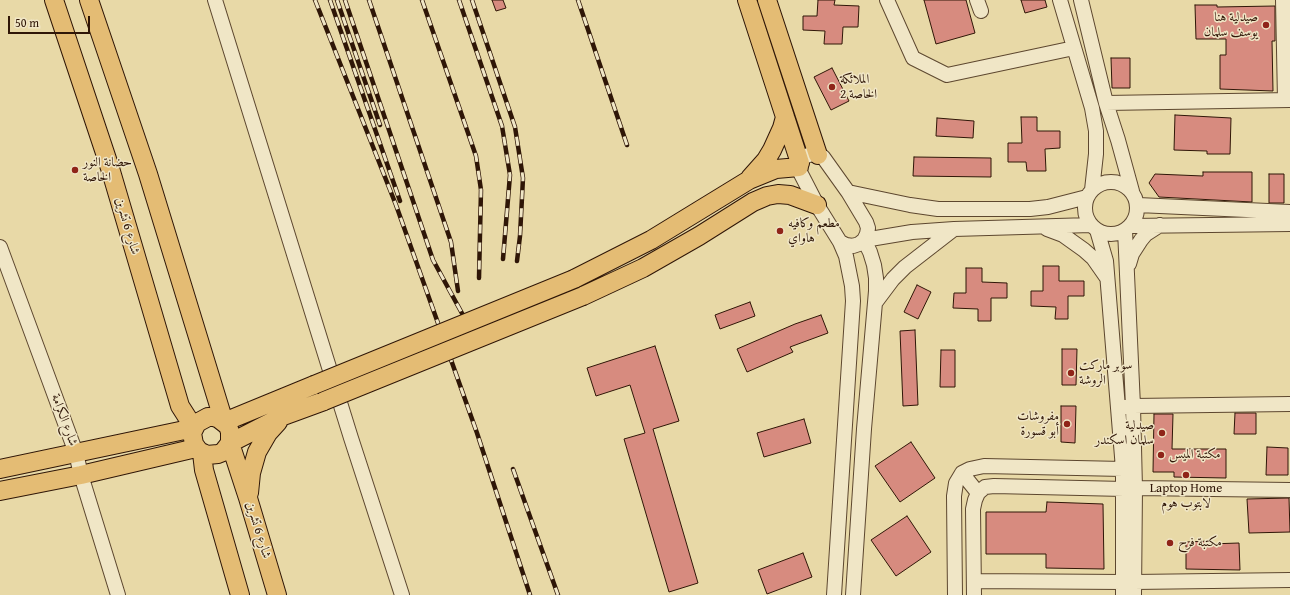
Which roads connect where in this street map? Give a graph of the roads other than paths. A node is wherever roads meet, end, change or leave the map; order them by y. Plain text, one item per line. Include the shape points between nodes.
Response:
1 (54, 0) edge
2 (89, 0) edge
3 (215, 0) edge
4 (747, 0) edge
5 (767, 0) edge
6 (887, 0) edge
7 (1060, 0) edge
8 (1081, 0) edge
9 (1283, 0) edge
10 (1074, 48) junction
11 (1287, 100) edge
12 (1106, 103) junction
13 (785, 117) junction
14 (818, 155) junction
15 (799, 165) junction
16 (749, 180) junction
17 (1132, 191) junction
18 (848, 192) junction
19 (1090, 194) junction
20 (817, 205) junction
21 (1138, 205) junction
22 (1290, 212) edge
23 (1290, 224) edge
24 (1160, 225) junction
25 (1039, 226) junction
26 (1094, 228) junction
27 (1128, 228) junction
28 (954, 229) junction
29 (864, 240) junction
30 (840, 242) junction
31 (0, 248) edge
32 (1127, 270) junction
33 (1108, 279) junction
34 (874, 305) junction
35 (1290, 404) edge
36 (1133, 406) junction
37 (1118, 408) junction
38 (284, 416) junction
39 (224, 422) junction
40 (194, 428) junction
41 (230, 443) junction
42 (199, 451) junction
43 (76, 453) junction
44 (0, 469) edge
45 (1123, 469) junction
46 (962, 473) junction
47 (81, 475) junction
48 (1129, 488) junction
49 (1290, 490) edge
50 (0, 491) edge
51 (978, 493) junction
52 (248, 498) junction
53 (1290, 580) edge
54 (974, 588) edge
55 (1129, 588) edge
56 (118, 595) edge
57 (240, 595) edge
58 (277, 595) edge
59 (402, 595) edge
60 (834, 595) edge
61 (853, 595) edge
62 (955, 595) edge

1 - 40 main road, شارع 6 تشرين via 110,168 180,406
2 - 39 main road via 148,174
3 - 59 street
4 - 13 main road
5 - 14 main road
6 - 10 street via 913,58 947,74
7 - 10 street
8 - 12 street
9 - 11 street
10 - 19 street via 1092,108 1096,131 1096,154
11 - 12 street
12 - 17 street
13 - 15 main road
13 - 16 main road via 772,150
14 - 15 street via 804,157
14 - 18 street via 823,157
15 - 16 main road via 776,169
15 - 20 street via 802,177
16 - 39 main road, bridge via 651,240 574,278
17 - 19 street via 1119,183 1104,182
17 - 21 street
18 - 19 street via 938,209 1030,209 1048,207
18 - 29 street via 868,228
19 - 26 street via 1085,211
20 - 30 street
20 - 38 main road, bridge via 790,195 767,196 649,265 583,296
21 - 22 street
21 - 27 street via 1135,219
23 - 24 street
24 - 27 street
24 - 32 street via 1141,240 1132,254
25 - 26 street
25 - 28 street
25 - 33 street via 1074,242 1093,258
26 - 27 street via 1111,234
26 - 33 street via 1106,261
27 - 32 street
28 - 29 street via 912,232
28 - 34 street via 905,267
29 - 30 street via 853,246
29 - 34 street via 870,252 876,278
30 - 60 street via 850,270 853,301
31 - 43 street, شارع الكرامة
32 - 36 street
33 - 37 street
34 - 61 street
35 - 36 street
36 - 37 street
36 - 48 street
37 - 45 street
38 - 41 main road
38 - 52 main road via 268,433 257,452
39 - 40 main road via 208,417 197,423
39 - 41 main road via 230,432
40 - 42 main road via 192,439
40 - 43 main road
41 - 42 main road via 223,452 212,456
41 - 52 main road, شارع 6 تشرين
42 - 47 main road
42 - 57 main road
43 - 44 main road
43 - 47 street, شارع الكرامة
45 - 46 street via 984,466
45 - 48 street
46 - 51 street
46 - 62 street via 956,483 954,496
47 - 50 main road
47 - 56 street, شارع الكرامة
48 - 49 street
48 - 51 street via 994,486 985,487
48 - 55 street
51 - 54 street via 973,509
52 - 58 main road, شارع 6 تشرين
53 - 55 street
54 - 55 street

